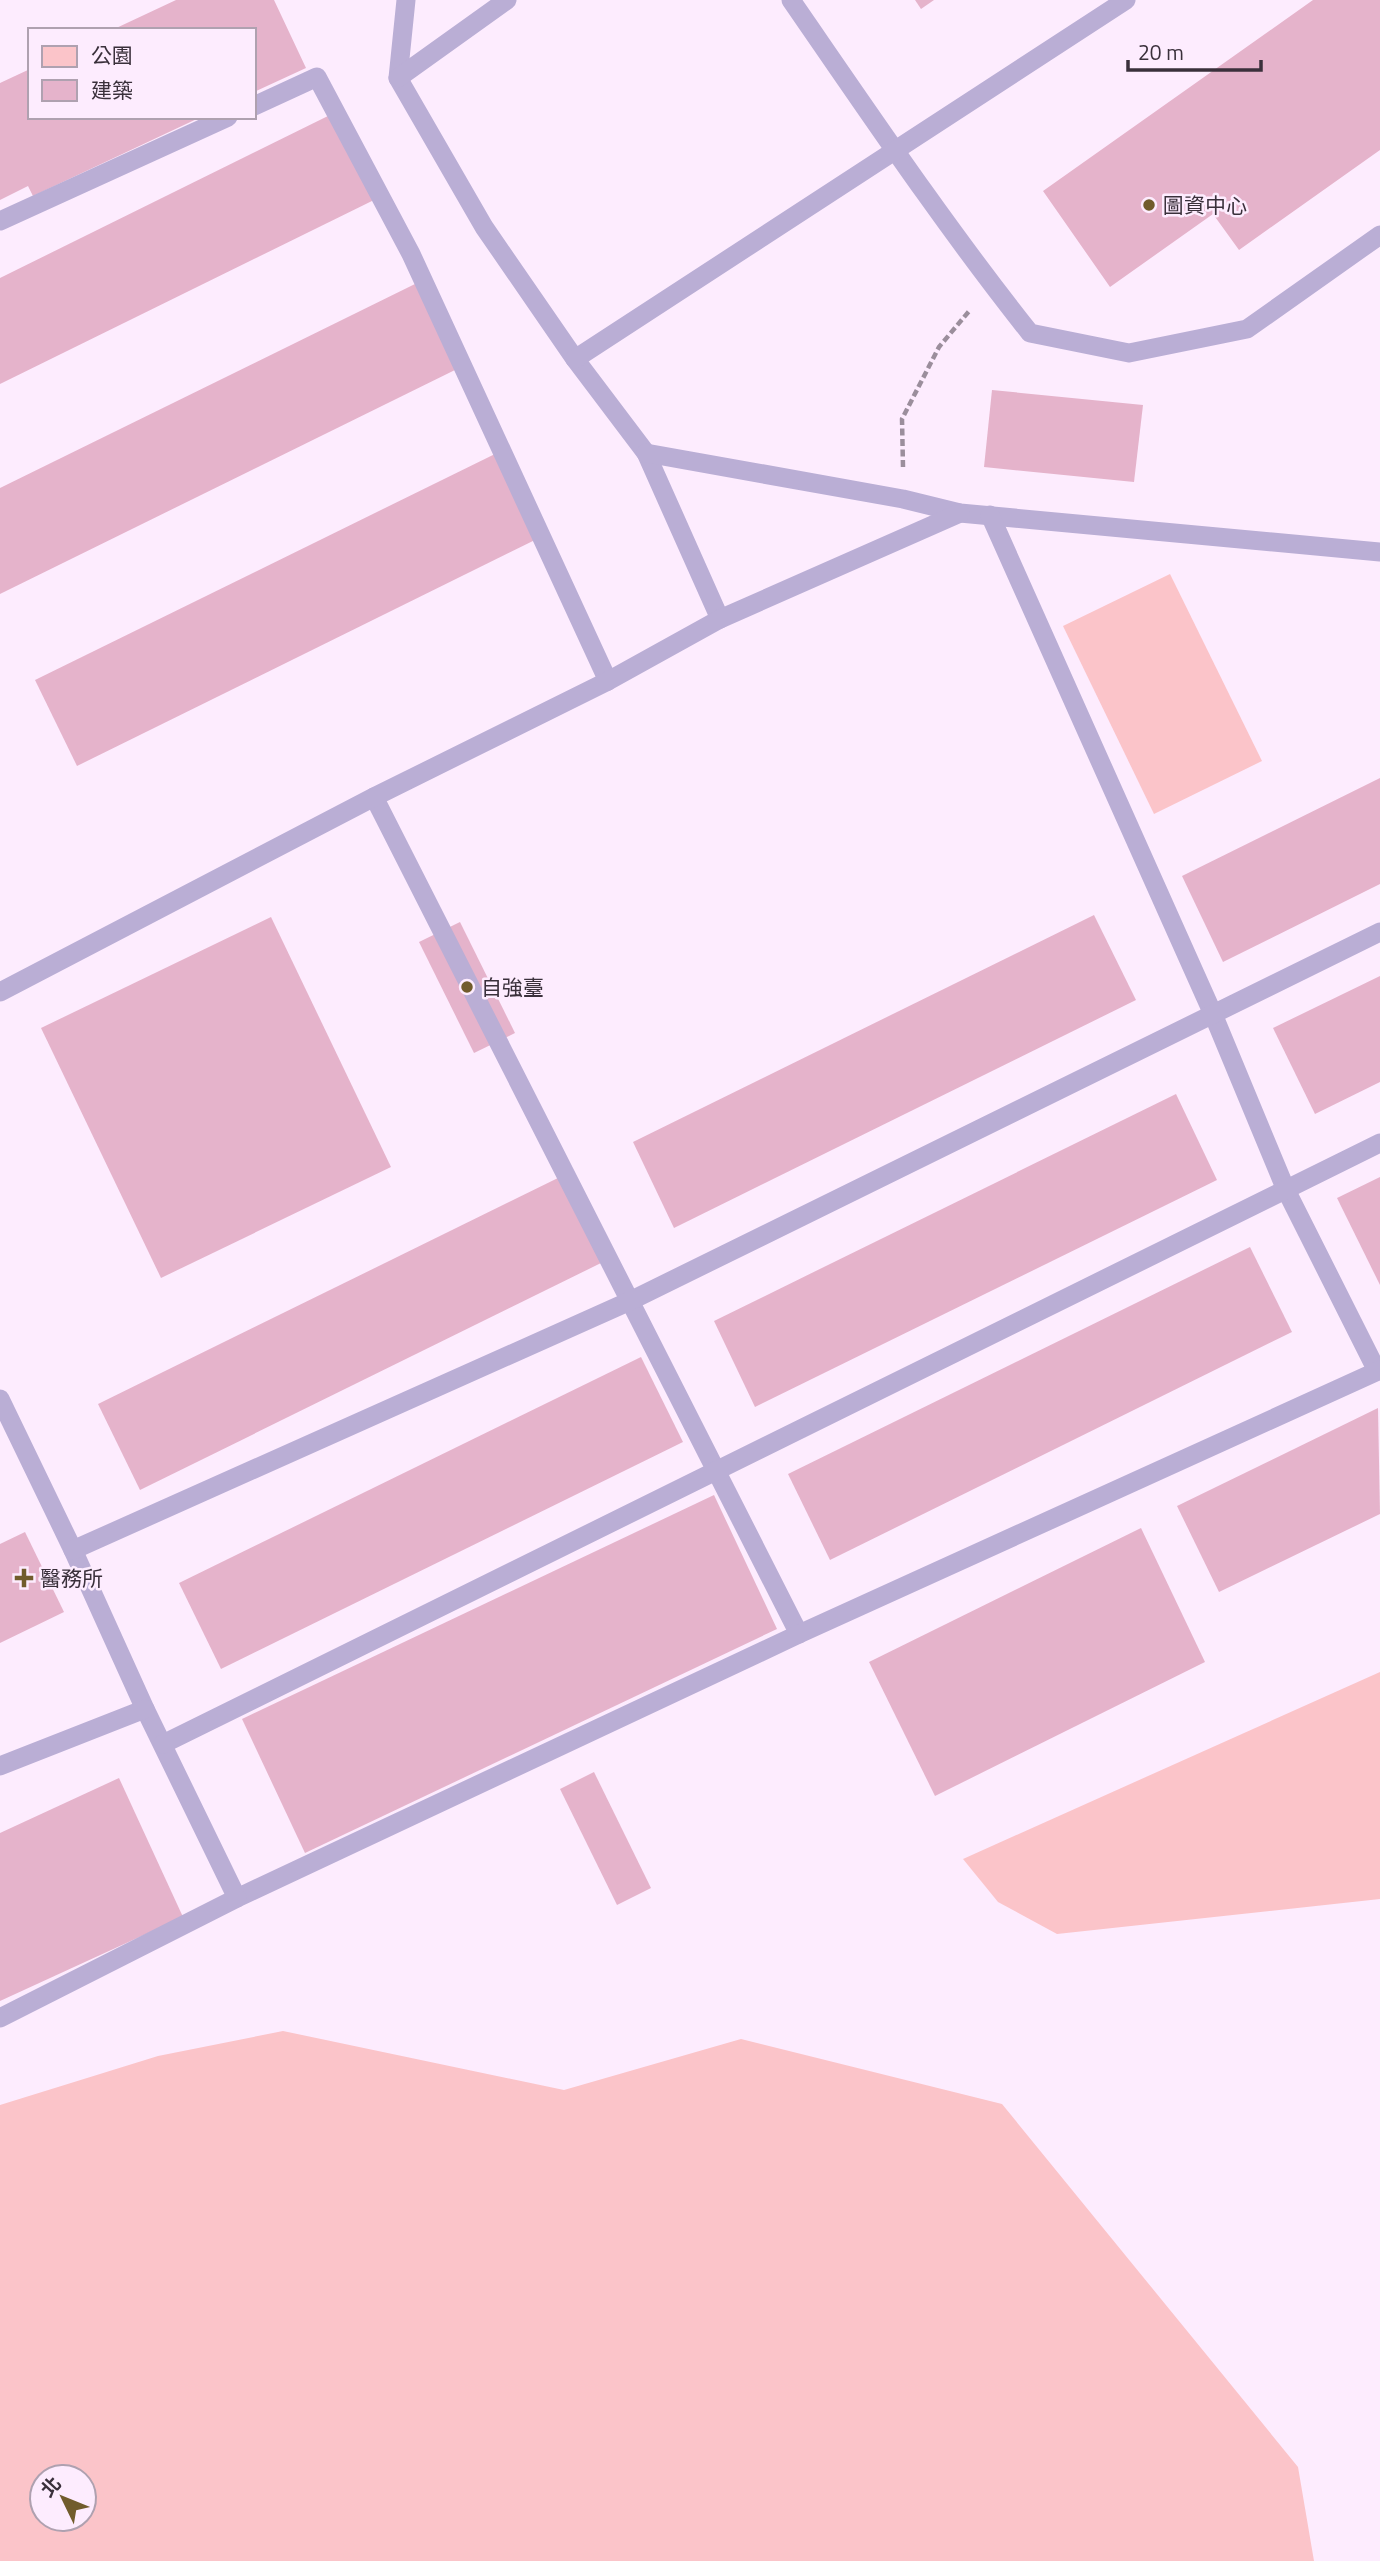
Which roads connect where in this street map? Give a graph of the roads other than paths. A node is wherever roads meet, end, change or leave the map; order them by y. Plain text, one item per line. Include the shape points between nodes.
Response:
1 (406, 0) edge
2 (507, 0) edge
3 (791, 0) edge
4 (1126, 0) edge
5 (398, 78) junction
6 (256, 105) edge
7 (224, 119) edge
8 (894, 150) junction
9 (0, 221) edge
10 (1380, 235) edge
11 (575, 359) junction
12 (646, 453) junction
13 (960, 513) junction
14 (990, 515) junction
15 (1380, 552) edge
16 (720, 619) junction
17 (608, 681) junction
18 (374, 797) junction
19 (1380, 932) edge
20 (0, 992) edge
21 (1213, 1014) junction
22 (1380, 1143) edge
23 (1286, 1190) junction
24 (631, 1301) junction
25 (1379, 1370) edge
26 (0, 1399) edge
27 (716, 1470) junction
28 (73, 1550) junction
29 (799, 1634) junction
30 (145, 1709) junction
31 (163, 1744) junction
32 (0, 1766) edge
33 (237, 1898) junction
34 (0, 2018) edge

1 - 5 lane
2 - 5 lane
3 - 8 lane
4 - 8 lane
5 - 11 lane via 484,227
6 - 17 lane via 317,77 411,254
7 - 9 lane
8 - 10 lane via 1030,333 1129,353 1247,329
8 - 11 lane
11 - 12 lane
12 - 13 lane
12 - 16 lane
13 - 14 lane
13 - 16 lane
14 - 15 lane
14 - 21 lane
16 - 17 lane
17 - 18 lane
18 - 20 lane
18 - 24 lane
19 - 21 lane
21 - 23 lane
21 - 24 lane
22 - 23 lane
23 - 25 lane
23 - 27 lane
24 - 27 lane
24 - 28 lane
25 - 29 lane
26 - 28 lane
27 - 29 lane
27 - 31 lane
28 - 30 lane
29 - 33 lane
30 - 31 lane
30 - 32 lane
31 - 33 lane
33 - 34 lane

